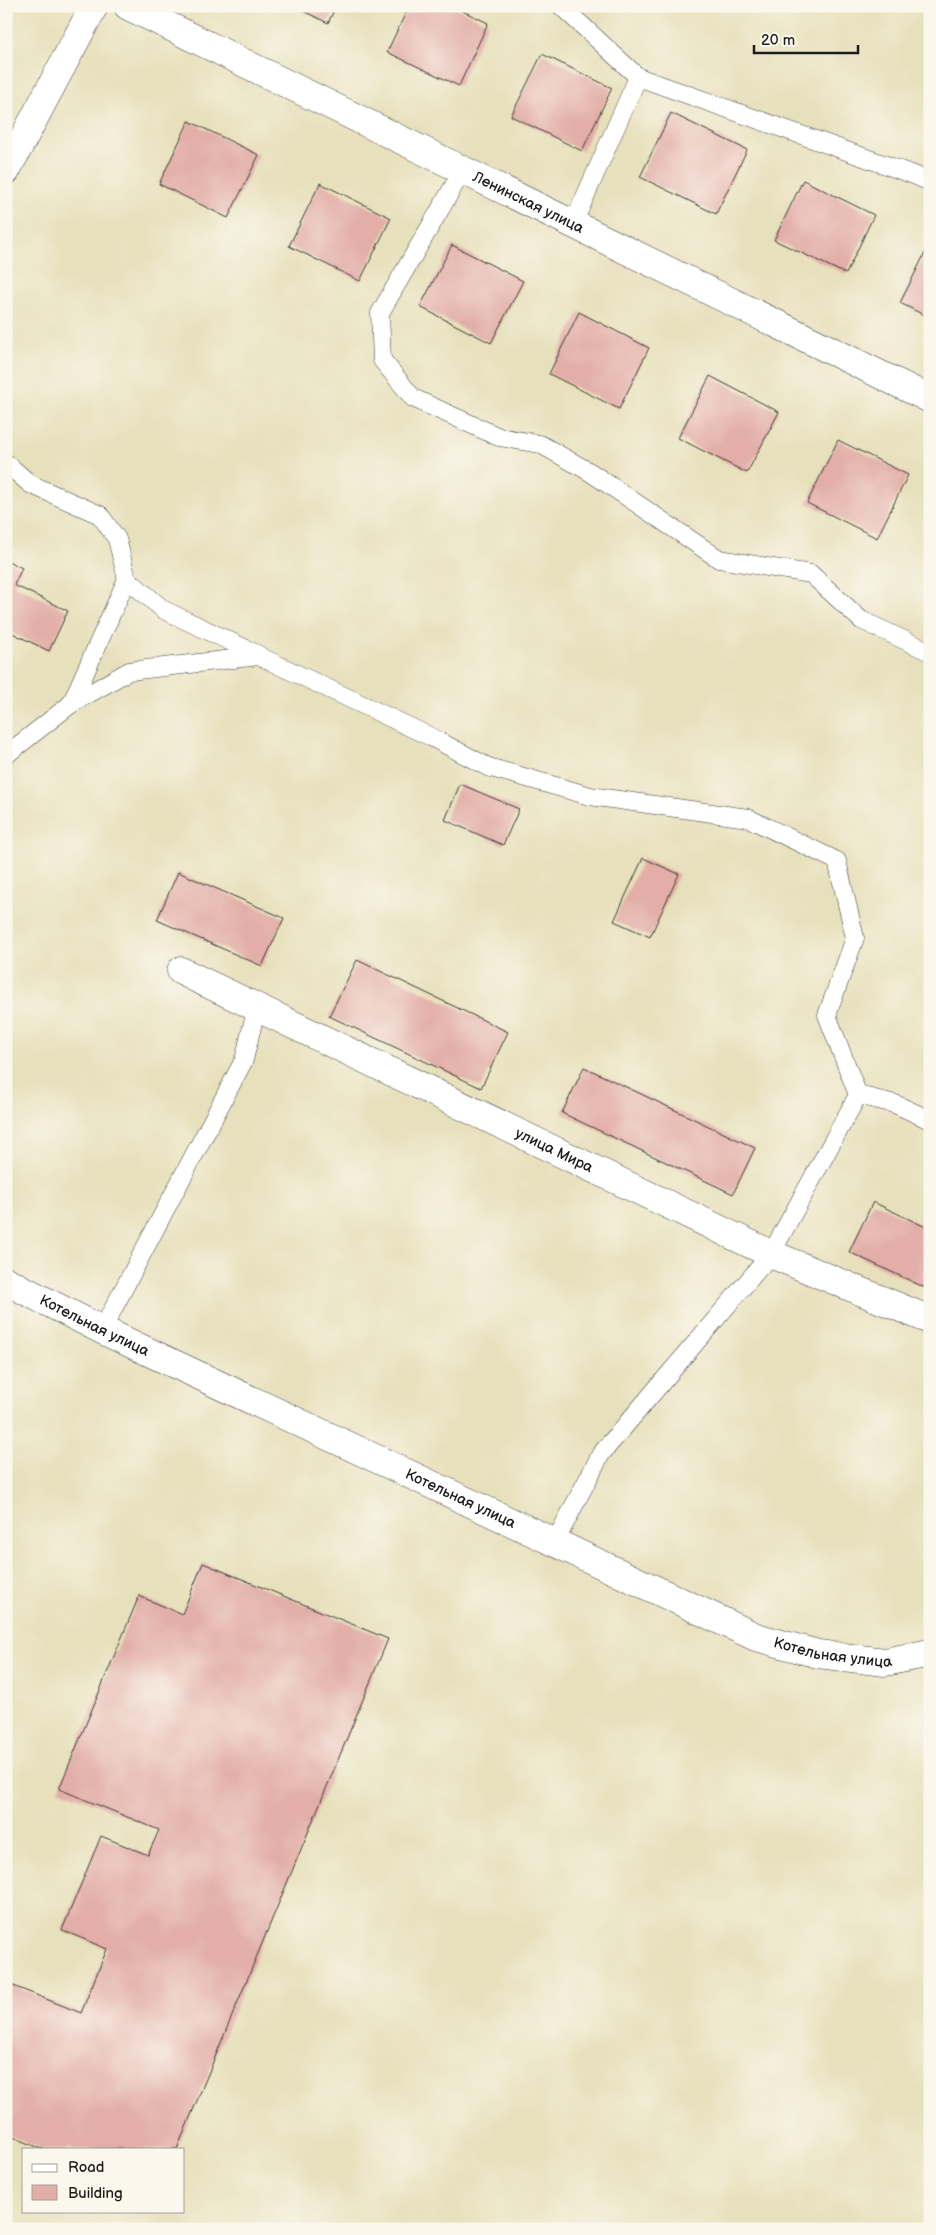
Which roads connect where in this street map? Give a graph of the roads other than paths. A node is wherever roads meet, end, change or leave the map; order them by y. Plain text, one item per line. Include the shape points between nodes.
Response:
1 (94, 6) edge
2 (128, 6) edge
3 (561, 6) edge
4 (638, 77) junction
5 (463, 170) junction
6 (6, 171) edge
7 (930, 182) edge
8 (573, 224) junction
9 (930, 399) edge
10 (6, 463) edge
11 (127, 579) junction
12 (930, 652) edge
13 (259, 656) junction
14 (71, 704) junction
15 (6, 755) edge
16 (181, 971) dead end
17 (257, 1006) junction
18 (858, 1095) junction
19 (930, 1120) edge
20 (771, 1254) junction
21 (6, 1281) edge
22 (930, 1320) edge
23 (102, 1330) junction
24 (554, 1542) junction
25 (930, 1653) edge

1 - 6 street
2 - 5 street, Ленинская улица
3 - 4 lane
4 - 7 lane
4 - 8 lane
5 - 8 street, Ленинская улица
5 - 12 lane via 380,313 382,360 413,398 499,437 540,444 590,472 719,559 811,574 861,620
8 - 9 street, Ленинская улица
10 - 11 lane via 30,484 100,514 117,538
11 - 13 lane via 164,610
11 - 14 lane
13 - 14 lane via 129,671
13 - 18 lane via 488,767 590,796 748,818 837,861 854,938 827,1014
14 - 15 lane
16 - 17 street, улица Мира
17 - 20 street, улица Мира
17 - 23 lane via 244,1060
18 - 19 lane via 895,1104
18 - 20 lane
20 - 22 street, улица Мира
20 - 24 lane via 601,1454
21 - 23 street, Котельная улица
23 - 24 street, Котельная улица
24 - 25 street, Котельная улица via 756,1637 818,1654 885,1662

